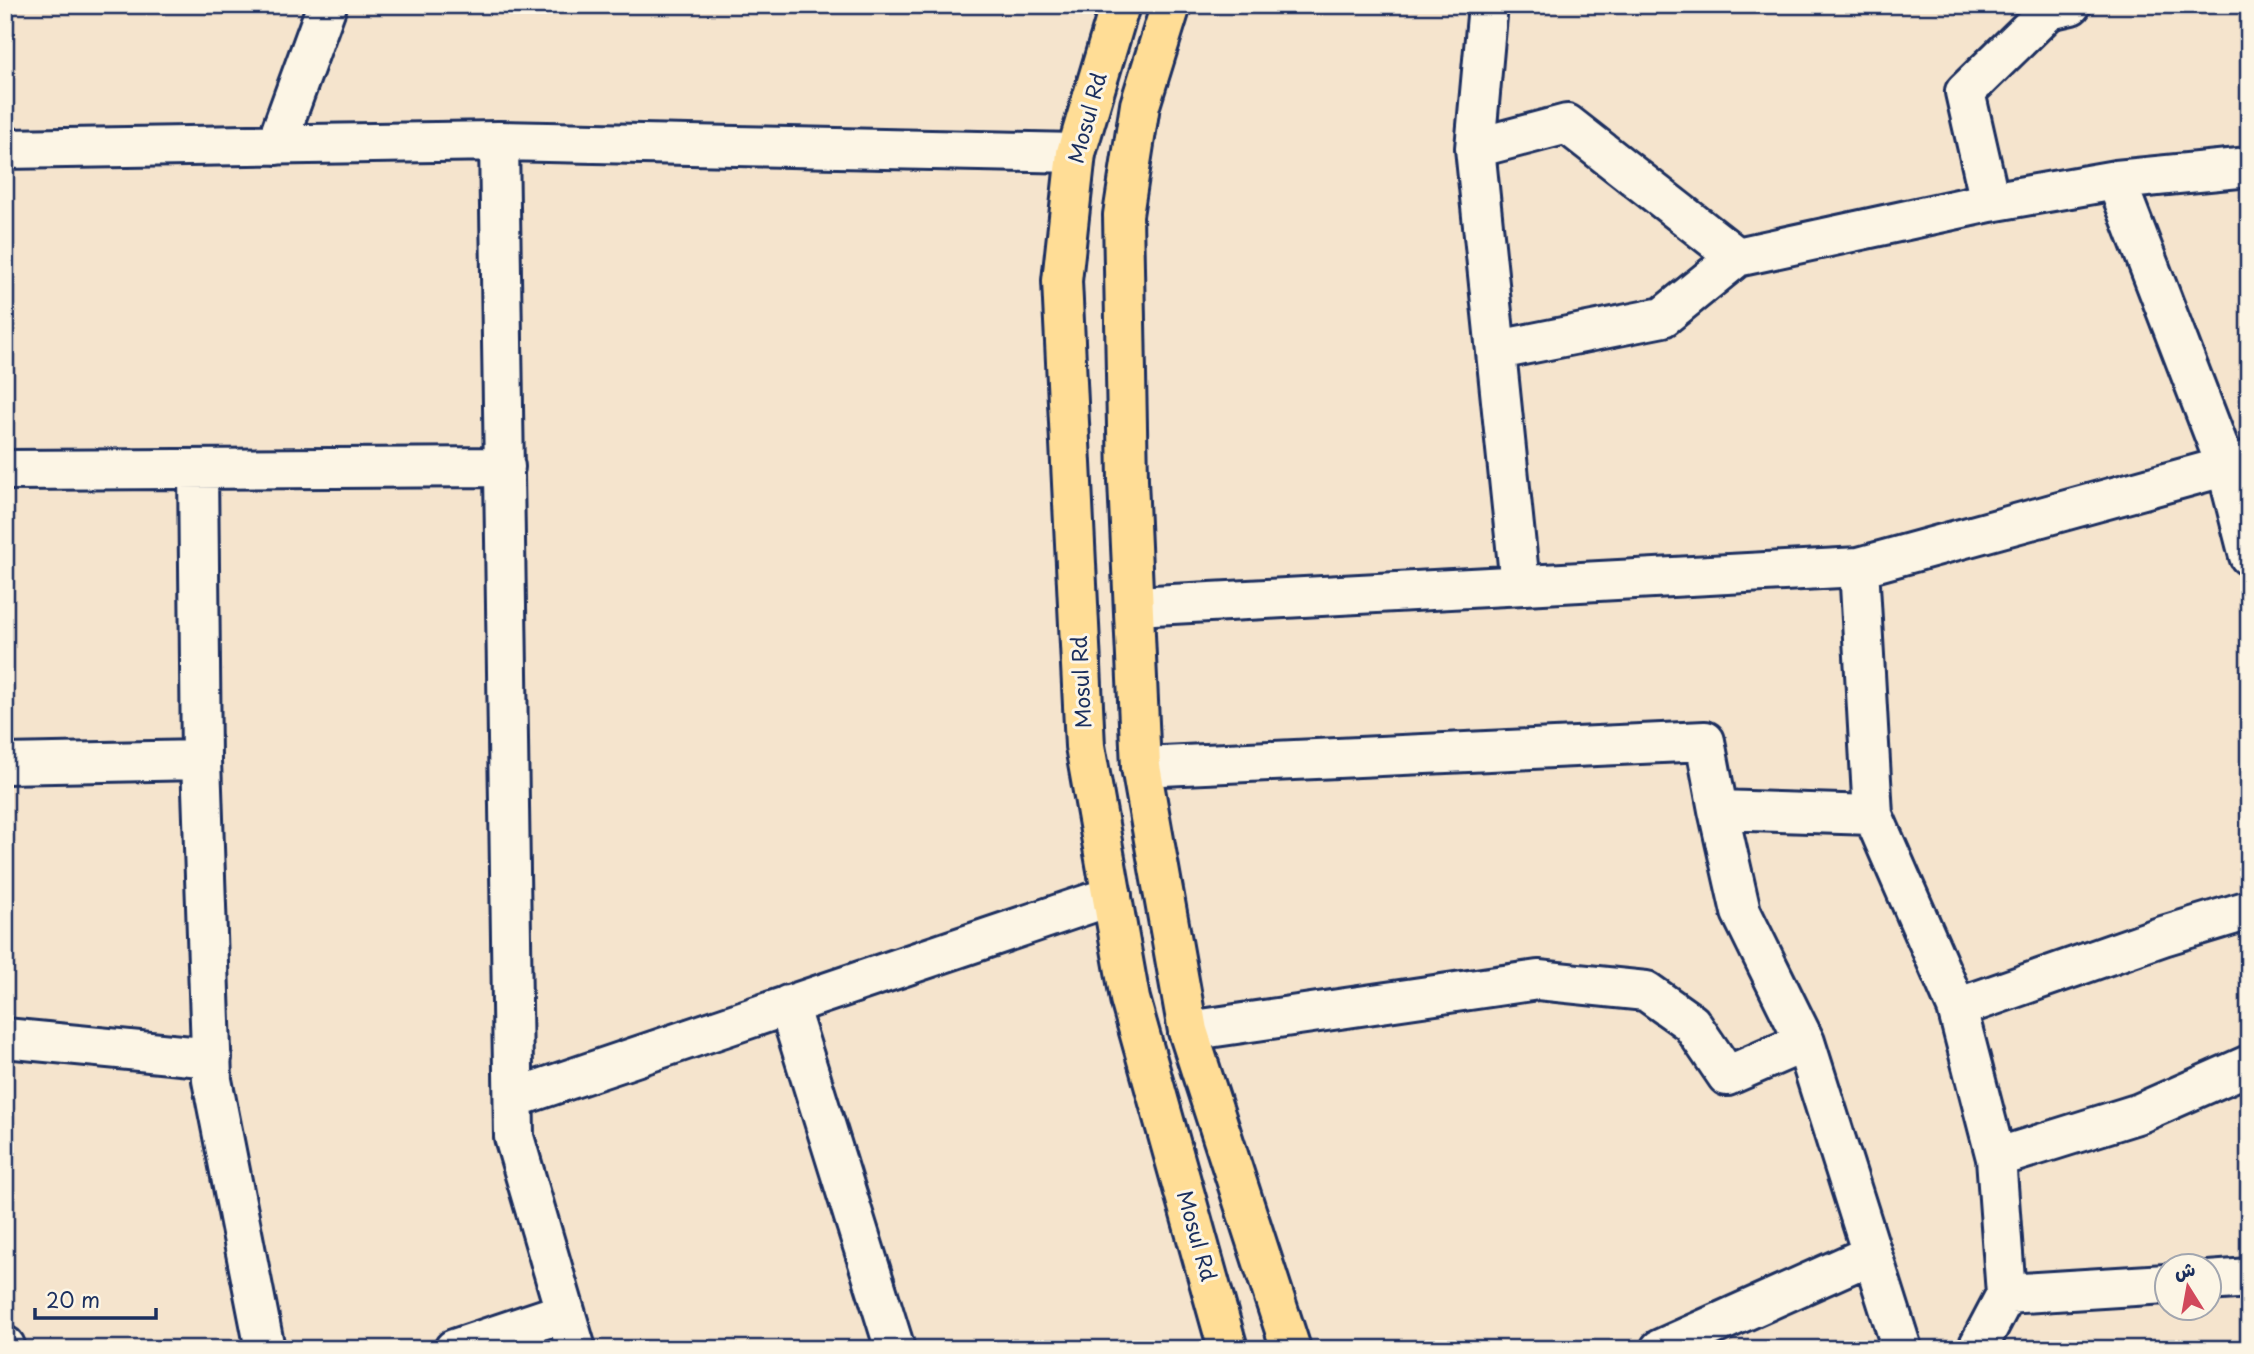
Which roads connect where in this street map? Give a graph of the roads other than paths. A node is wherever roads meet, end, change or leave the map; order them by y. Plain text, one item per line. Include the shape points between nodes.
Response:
1 (327, 5) edge
2 (1120, 5) edge
3 (1171, 5) edge
4 (1488, 5) edge
5 (2071, 5) edge
6 (499, 141) junction
7 (276, 145) junction
8 (1475, 148) junction
9 (5, 149) edge
10 (1076, 153) junction
11 (2249, 167) edge
12 (2116, 180) junction
13 (1990, 202) junction
14 (1737, 257) junction
15 (1498, 350) junction
16 (2237, 463) edge
17 (505, 467) junction
18 (5, 470) edge
19 (198, 470) junction
20 (1070, 480) junction
21 (1128, 480) junction
22 (2249, 556) edge
23 (1859, 567) junction
24 (1520, 585) junction
25 (1135, 606) junction
26 (201, 760) junction
27 (5, 764) edge
28 (1141, 767) junction
29 (1718, 810) junction
30 (1873, 815) junction
31 (1112, 895) junction
32 (2249, 910) edge
33 (788, 1005) junction
34 (1957, 1008) junction
35 (1188, 1031) junction
36 (5, 1038) edge
37 (1805, 1042) junction
38 (212, 1058) junction
39 (2249, 1065) edge
40 (514, 1098) junction
41 (1996, 1158) junction
42 (1870, 1255) junction
43 (2249, 1278) edge
44 (2222, 1280) edge
45 (2152, 1285) edge
46 (2006, 1294) junction
47 (565, 1312) junction
48 (265, 1349) edge
49 (454, 1349) edge
50 (576, 1349) edge
51 (895, 1349) edge
52 (1228, 1349) edge
53 (1291, 1349) edge
54 (1660, 1349) edge
55 (1902, 1349) edge
56 (1977, 1349) edge

1 - 7 street
2 - 10 main road, Mosul Rd
3 - 21 main road via 1140,105 1123,215
4 - 8 street
5 - 13 street via 2049,10 1965,92
6 - 7 street
6 - 10 street
6 - 17 street
7 - 9 street
8 - 14 street via 1567,124
8 - 15 street
10 - 20 main road, Mosul Rd via 1062,281
11 - 12 street
12 - 13 street
12 - 16 street
13 - 14 street
14 - 15 street via 1663,317
15 - 24 street
16 - 22 street
16 - 23 street
17 - 19 street
17 - 40 street
18 - 19 street
19 - 26 street
20 - 21 main road
20 - 31 main road, Mosul Rd via 1085,746
21 - 25 main road
23 - 24 street
23 - 30 street
24 - 25 street
25 - 28 main road
26 - 27 street
26 - 38 street
28 - 29 street via 1705,741
28 - 35 main road
29 - 30 street
29 - 37 street via 1741,912
30 - 34 street
31 - 33 street
31 - 52 main road, Mosul Rd via 1130,999
32 - 34 street
33 - 40 street
33 - 51 street
34 - 41 street
35 - 37 street via 1538,980 1646,991 1690,1023 1727,1076
35 - 53 main road
36 - 38 street
37 - 42 street
38 - 48 street via 212,1080
39 - 41 street via 2140,1113
40 - 47 street via 514,1138
41 - 46 street
42 - 54 street
42 - 55 street
43 - 44 street
45 - 46 street
46 - 56 street
47 - 49 street
47 - 50 street

